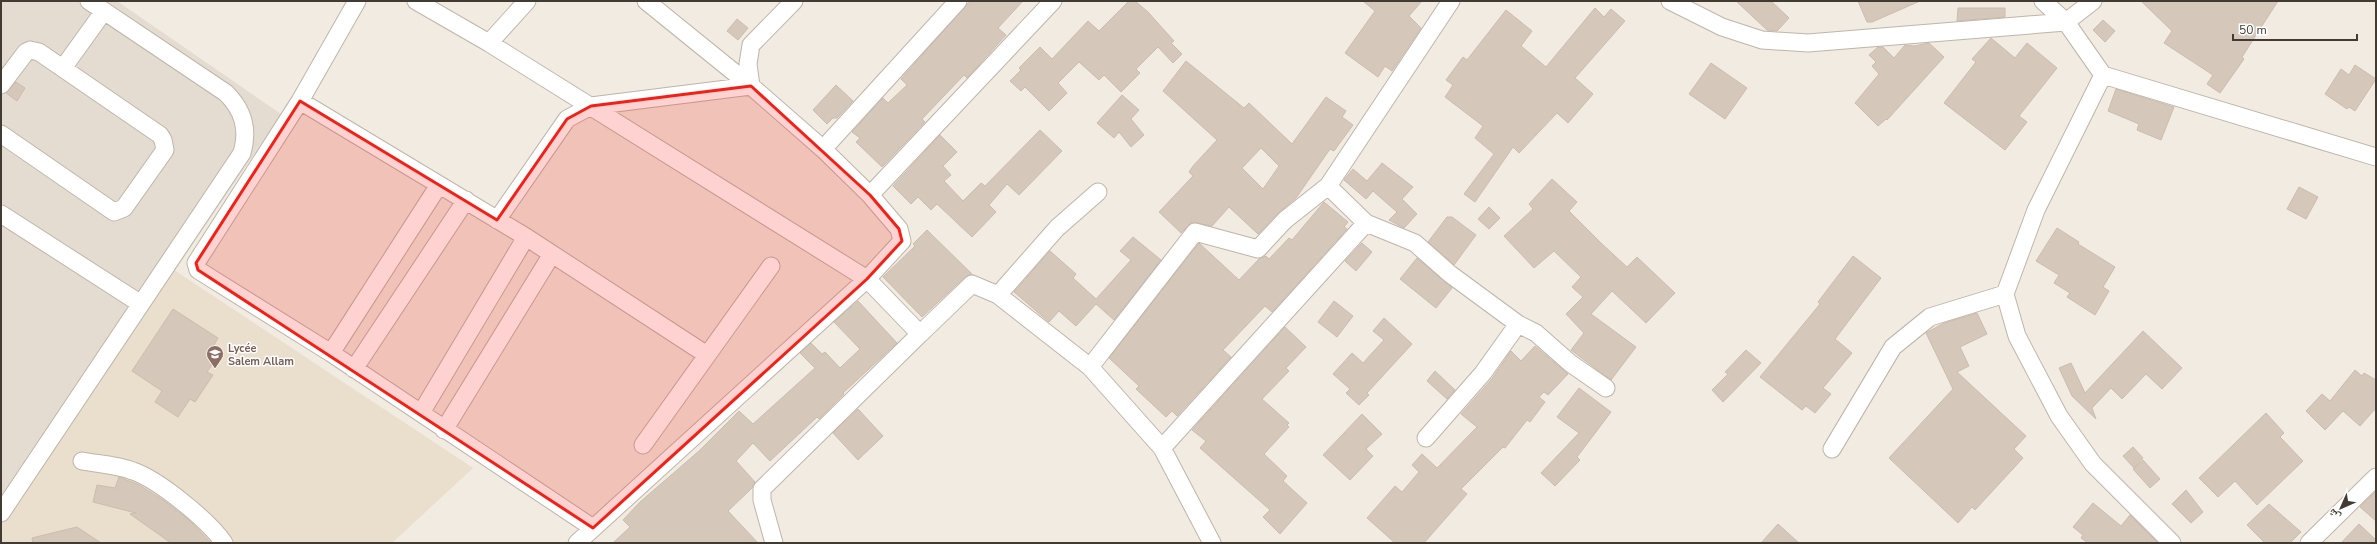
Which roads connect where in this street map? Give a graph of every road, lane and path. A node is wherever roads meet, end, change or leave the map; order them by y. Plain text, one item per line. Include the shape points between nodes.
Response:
1 (90, 1) edge
2 (358, 1) edge
3 (416, 1) edge
4 (527, 1) edge
5 (646, 1) edge
6 (794, 1) edge
7 (958, 1) edge
8 (1053, 1) edge
9 (1450, 1) edge
10 (1670, 1) edge
11 (2043, 1) edge
12 (2093, 1) edge
13 (104, 11) junction
14 (2066, 22) junction
15 (489, 43) junction
16 (63, 68) junction
17 (2103, 76) junction
18 (1, 85) edge
19 (751, 86) junction
20 (300, 101) junction
21 (591, 106) junction
22 (1, 134) edge
23 (823, 149) junction
24 (2376, 157) edge
25 (439, 185) junction
26 (1328, 186) junction
27 (1098, 192) dead end
28 (870, 195) junction
29 (466, 200) junction
30 (1, 214) edge
31 (497, 220) junction
32 (1366, 223) junction
33 (526, 237) junction
34 (552, 254) junction
35 (771, 266) dead end
36 (867, 279) junction
37 (998, 294) junction
38 (2005, 294) junction
39 (141, 304) junction
40 (1518, 324) junction
41 (920, 334) junction
42 (330, 354) junction
43 (707, 355) junction
44 (1090, 367) junction
45 (354, 369) junction
46 (1606, 388) dead end
47 (420, 413) junction
48 (444, 430) junction
49 (1426, 438) dead end
50 (643, 445) dead end
51 (1162, 448) junction
52 (1832, 449) dead end
53 (82, 461) dead end
54 (2376, 477) edge
55 (7, 492) edge
56 (1, 513) edge
57 (594, 528) junction
58 (224, 543) edge
59 (577, 543) edge
60 (774, 543) edge
61 (1212, 543) edge
62 (2172, 543) edge
63 (2309, 543) edge

1 - 13 street
2 - 20 street
3 - 15 street
4 - 15 street
5 - 19 street
6 - 19 street via 751,45 748,64
7 - 23 street
8 - 28 street
9 - 26 street
10 - 14 street via 1722,27 1762,40 1808,43
11 - 14 street
12 - 14 street
13 - 16 street
13 - 39 street via 226,93 240,111 246,132 242,153
14 - 17 street
15 - 21 street
16 - 18 street via 39,52 30,50 22,55
16 - 22 street via 163,140 163,155 124,208 118,212 110,211
17 - 24 street
17 - 38 street via 2036,210
19 - 21 street
19 - 23 street
20 - 25 street
20 - 42 street via 196,263 198,270
21 - 31 street via 567,119
21 - 36 street
23 - 28 street
25 - 29 street
25 - 42 street
26 - 32 street
26 - 44 street via 1285,220 1258,249 1196,232
27 - 37 street via 1057,228
28 - 36 street via 899,229 902,241
29 - 31 street
29 - 45 street
30 - 39 street
31 - 33 street
32 - 40 street via 1415,243 1450,274
32 - 51 street
33 - 34 street
33 - 47 street
34 - 43 street
34 - 48 street
35 - 43 street
36 - 41 street
36 - 57 street
37 - 41 street via 972,284
37 - 44 street
38 - 52 street via 1930,317 1893,347
38 - 62 street via 2018,336 2059,416 2093,464
39 - 55 street
40 - 46 street via 1536,333 1570,363
40 - 49 street via 1483,373
41 - 60 street via 762,489 762,500
42 - 45 street
43 - 50 street
44 - 51 street
45 - 47 street
47 - 48 street
48 - 57 street
51 - 61 street
53 - 58 street via 133,471 167,491 215,530
54 - 63 street
55 - 56 street
57 - 59 street

